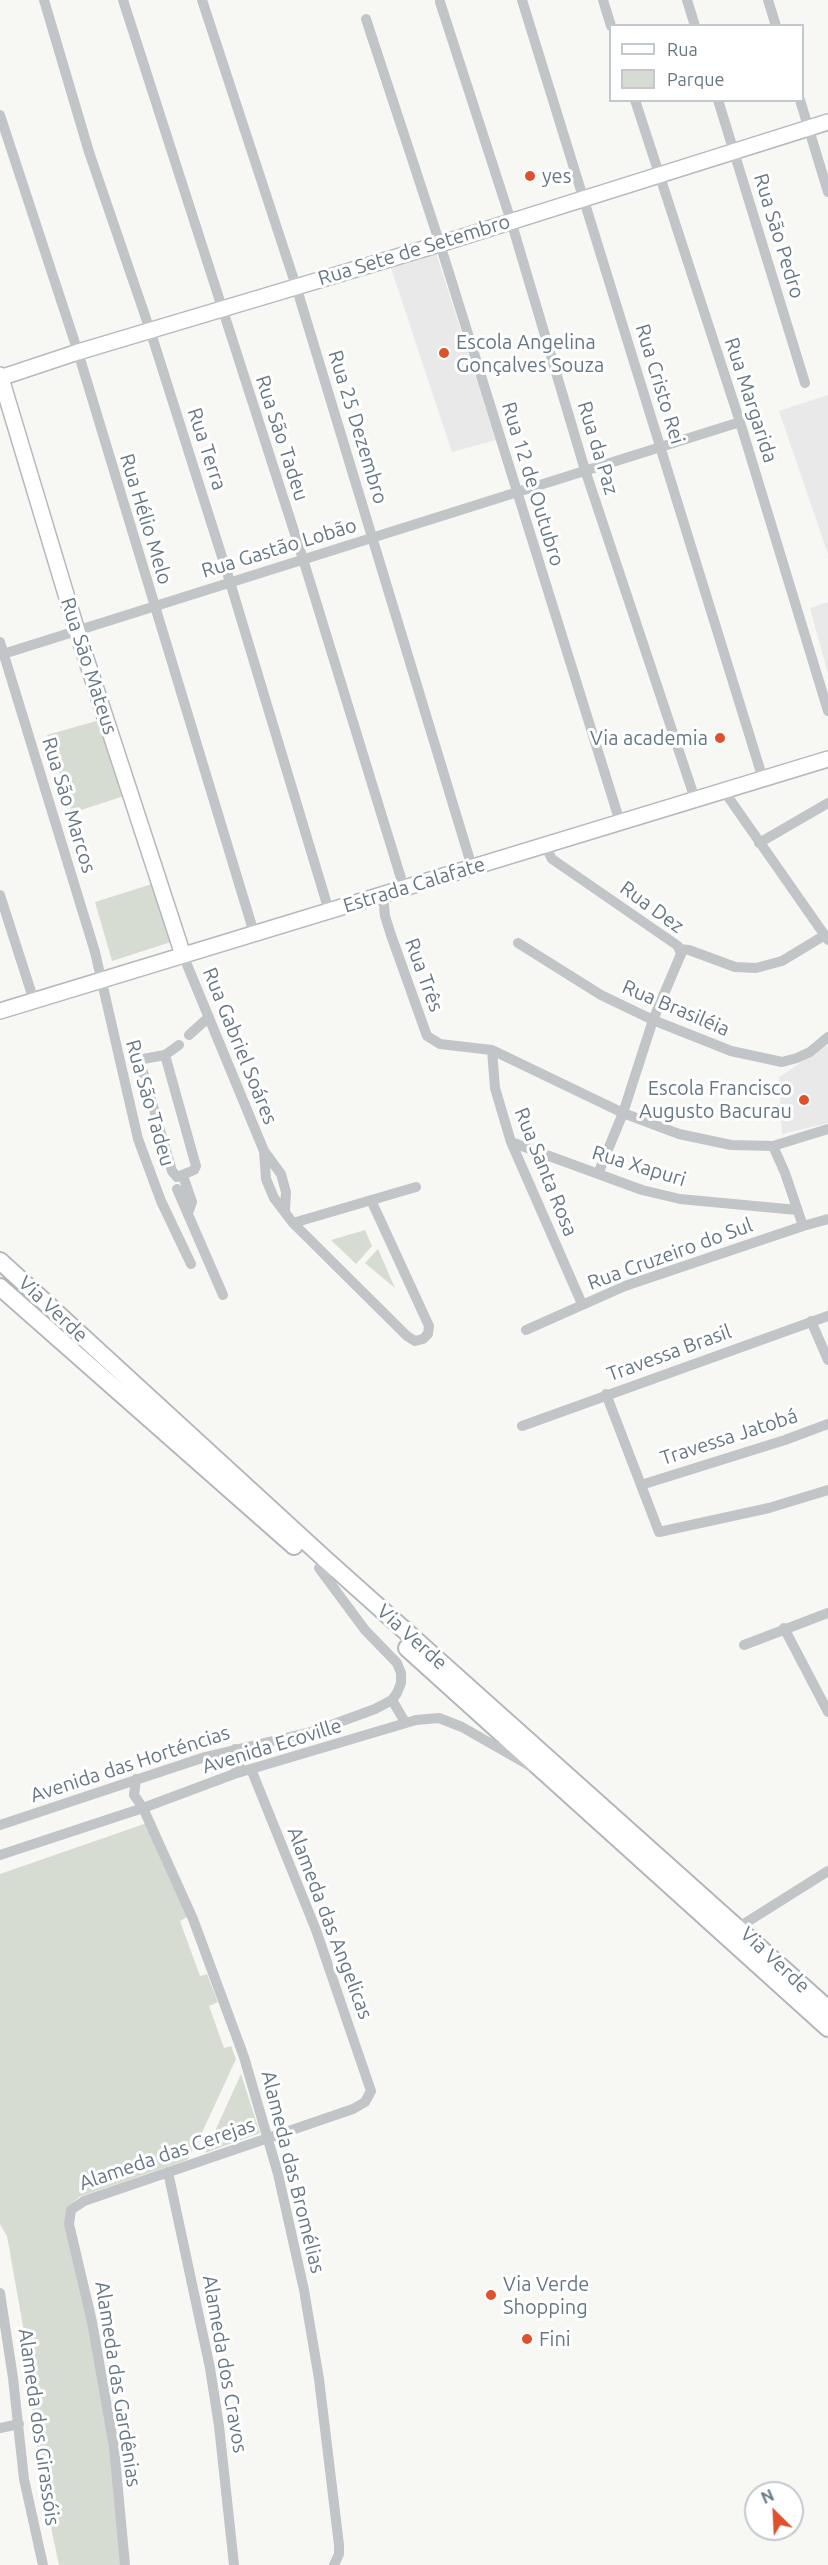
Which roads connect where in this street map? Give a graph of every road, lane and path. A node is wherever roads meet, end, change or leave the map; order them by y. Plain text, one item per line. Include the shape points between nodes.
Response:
1 (44, 0) edge
2 (123, 0) edge
3 (202, 0) edge
4 (522, 0) edge
5 (603, 0) edge
6 (687, 0) edge
7 (768, 0) edge
8 (440, 2) dead end
9 (366, 19) dead end
10 (611, 24) edge
11 (693, 24) edge
12 (775, 24) edge
13 (636, 102) edge
14 (719, 102) edge
15 (801, 102) edge
16 (0, 115) edge
17 (828, 122) edge
18 (809, 128) junction
19 (734, 150) junction
20 (658, 174) junction
21 (828, 192) edge
22 (583, 199) junction
23 (511, 221) junction
24 (440, 244) junction
25 (296, 286) junction
26 (221, 309) junction
27 (150, 330) junction
28 (78, 352) junction
29 (0, 377) edge
30 (805, 382) dead end
31 (740, 422) junction
32 (661, 446) junction
33 (585, 470) junction
34 (517, 492) junction
35 (373, 537) junction
36 (303, 559) junction
37 (230, 582) junction
38 (153, 606) junction
39 (77, 630) junction
40 (0, 642) edge
41 (2, 654) edge
42 (828, 711) edge
43 (828, 759) edge
44 (763, 779) junction
45 (724, 790) junction
46 (695, 799) junction
47 (828, 803) edge
48 (620, 822) junction
49 (759, 843) junction
50 (545, 845) junction
51 (472, 867) junction
52 (404, 888) junction
53 (383, 894) junction
54 (0, 895) edge
55 (329, 911) junction
56 (825, 930) edge
57 (254, 933) junction
58 (518, 943) dead end
59 (679, 949) junction
60 (183, 955) junction
61 (101, 980) junction
62 (33, 1001) junction
63 (0, 1011) edge
64 (209, 1017) junction
65 (653, 1020) junction
66 (189, 1035) dead end
67 (828, 1037) edge
68 (179, 1045) dead end
69 (492, 1050) junction
70 (165, 1055) junction
71 (623, 1113) junction
72 (828, 1129) edge
73 (511, 1142) junction
74 (773, 1146) junction
75 (598, 1174) junction
76 (183, 1176) junction
77 (416, 1187) dead end
78 (177, 1189) dead end
79 (371, 1200) junction
80 (797, 1210) junction
81 (188, 1213) junction
82 (828, 1219) edge
83 (293, 1223) junction
84 (803, 1226) junction
85 (0, 1261) edge
86 (191, 1264) dead end
87 (0, 1287) edge
88 (223, 1295) dead end
89 (582, 1304) junction
90 (828, 1316) edge
91 (811, 1321) junction
92 (526, 1330) dead end
93 (828, 1360) edge
94 (606, 1394) junction
95 (828, 1424) edge
96 (522, 1426) dead end
97 (641, 1485) junction
98 (828, 1490) edge
99 (319, 1568) junction
100 (828, 1613) edge
101 (784, 1629) junction
102 (744, 1645) dead end
103 (392, 1700) junction
104 (828, 1712) edge
105 (340, 1722) junction
106 (405, 1722) junction
107 (347, 1741) junction
108 (235, 1749) junction
109 (251, 1769) junction
110 (234, 1774) junction
111 (548, 1776) junction
112 (136, 1779) junction
113 (143, 1808) junction
114 (0, 1825) edge
115 (0, 1855) edge
116 (828, 1871) edge
117 (739, 1927) junction
118 (828, 2009) edge
119 (828, 2028) edge
120 (371, 2091) joint
121 (268, 2138) junction
122 (168, 2172) junction
123 (71, 2210) joint
124 (0, 2293) edge
125 (2, 2321) edge
126 (19, 2424) junction
127 (0, 2428) edge
128 (335, 2564) edge
129 (43, 2565) edge
130 (124, 2565) edge
131 (234, 2565) edge

1 - 27 street, Rua Terra via 89,152
2 - 26 street, Rua São Tadeu
3 - 25 street, Rua 25 Dezembro
4 - 22 street, Rua Cristo Rei
5 - 10 street
6 - 11 street
7 - 12 street
8 - 23 street, Rua da Paz
9 - 24 street, Rua 12 de Outubro
13 - 20 street, Rua Margarida
14 - 19 street, Rua São Pedro
15 - 18 street
16 - 28 street, Rua Hélio Melo
17 - 18 street, Rua Sete de Setembro
18 - 19 street, Rua Sete de Setembro
18 - 21 street
19 - 20 street, Rua Sete de Setembro
19 - 30 street, Rua São Pedro
20 - 22 street, Rua Sete de Setembro
20 - 31 street, Rua Margarida
22 - 23 street, Rua Sete de Setembro
22 - 32 street, Rua Cristo Rei
23 - 24 street, Rua Sete de Setembro
23 - 33 street, Rua da Paz
24 - 25 street, Rua Sete de Setembro
24 - 34 street, Rua 12 de Outubro
25 - 26 street, Rua Sete de Setembro
25 - 35 street, Rua 25 Dezembro
26 - 27 street, Rua Sete de Setembro
26 - 36 street, Rua São Tadeu
27 - 28 street, Rua Sete de Setembro
27 - 37 street, Rua Terra
28 - 29 street, Rua Sete de Setembro
28 - 38 street, Rua Hélio Melo
29 - 39 street, Rua São Mateus
31 - 32 street, Rua Gastão Lobão
31 - 42 street, Rua Margarida
32 - 33 street, Rua Gastão Lobão
32 - 44 street, Rua Cristo Rei
33 - 34 street, Rua Gastão Lobão
33 - 46 street, Rua da Paz
34 - 35 street, Rua Gastão Lobão
34 - 48 street, Rua 12 de Outubro
35 - 36 street, Rua Gastão Lobão
35 - 51 street, Rua 25 Dezembro
36 - 37 street, Rua Gastão Lobão
36 - 52 street, Rua São Tadeu
37 - 38 street, Rua Gastão Lobão
37 - 55 street, Rua Terra
38 - 39 street, Rua Gastão Lobão
38 - 57 street, Rua Hélio Melo
39 - 41 street, Rua Gastão Lobão
39 - 60 street, Rua São Mateus
40 - 41 street, Rua São Marcos
41 - 61 street, Rua São Marcos
43 - 44 street, Estrada Calafate
44 - 45 street, Estrada Calafate
45 - 46 street, Estrada Calafate
45 - 49 street
46 - 48 street, Estrada Calafate
47 - 49 street
48 - 50 street, Estrada Calafate
49 - 56 street
50 - 51 street, Estrada Calafate
50 - 59 street, Rua Dez via 552,859
51 - 52 street, Estrada Calafate
52 - 53 street, Estrada Calafate
53 - 55 street, Estrada Calafate
53 - 69 street, Rua Três via 385,916 427,1036 440,1044
54 - 62 street
55 - 57 street, Estrada Calafate
56 - 59 street via 782,961 756,968 735,967
57 - 60 street, Estrada Calafate
58 - 65 street, Rua Brasiléia via 601,995
59 - 65 street, Rua Dez via 678,965
60 - 61 street, Estrada Calafate
60 - 64 street, Rua Gabriel Soáres
61 - 62 street, Estrada Calafate
61 - 86 street, Rua São Tadeu via 138,1139 161,1201
62 - 63 street, Estrada Calafate
64 - 66 street
64 - 83 street, Rua Gabriel Soáres via 264,1151 266,1179 274,1198
65 - 67 street, Rua Brasiléia via 731,1051 782,1062 810,1052
65 - 71 street, Rua Dez
68 - 70 street
69 - 71 street, Rua Três
69 - 73 street, Rua Santa Rosa via 495,1088
70 - 76 street via 196,1166
70 - 76 street via 143,1059 141,1069 172,1171 177,1178
71 - 74 street, Rua Três via 679,1134 731,1145
71 - 75 street, Rua Dez
72 - 74 street, Rua Três
73 - 75 street, Rua Xapuri
73 - 89 street, Rua Santa Rosa
74 - 80 street
75 - 80 street, Rua Xapuri via 680,1199
76 - 81 street via 192,1202
77 - 79 street
78 - 81 street
79 - 83 street
79 - 83 street, Rua Gabriel Soáres via 429,1326 423,1339 415,1341 407,1336
80 - 84 street
81 - 88 street
82 - 84 street, Rua Cruzeiro do Sul
84 - 89 street, Rua Cruzeiro do Sul
85 - 117 main road, Via Verde via 325,1559
87 - 99 main road, Via Verde
89 - 92 street, Rua Cruzeiro do Sul
90 - 91 street, Travessa Brasil
91 - 93 street
91 - 94 street, Travessa Brasil
94 - 96 street, Travessa Brasil
94 - 97 street
95 - 97 street, Travessa Jatobá
97 - 98 street via 659,1532 769,1508
99 - 103 street, Via Verde via 365,1630 397,1663 401,1683
99 - 111 main road, Via Verde
100 - 101 street
101 - 102 street
101 - 104 street
103 - 105 street, Avenida das Horténcias
103 - 106 street
105 - 107 street
105 - 108 street, Avenida das Horténcias via 300,1736
106 - 107 street, Avenida Ecoville
106 - 111 street, Avenida Ecoville via 439,1718
107 - 109 street, Avenida Ecoville
108 - 110 street via 241,1761
108 - 112 street, Avenida das Horténcias
109 - 110 street, Avenida Ecoville
109 - 120 street, Alameda das Angelicas via 316,1930
110 - 113 street, Avenida Ecoville
111 - 119 main road, Via Verde
112 - 113 street, Alameda das Bromélias via 134,1796
112 - 114 street, Avenida das Horténcias
113 - 115 street, Avenida Ecoville
113 - 121 street, Alameda das Bromélias via 205,1949 244,2056
116 - 117 street
117 - 118 main road, Via Verde
120 - 121 street, Alameda das Cerejas via 365,2102 353,2109
121 - 122 street, Alameda das Cerejas
121 - 128 street, Alameda das Bromélias via 302,2280 319,2379 339,2545
122 - 123 street, Alameda das Cerejas via 84,2201
122 - 131 street, Alameda dos Cravos via 212,2380
123 - 130 street, Alameda das Gardênias via 69,2224 92,2322 114,2447
124 - 125 street, Alameda dos Girassóis
125 - 126 street, Alameda dos Girassóis
126 - 127 street
126 - 129 street, Alameda dos Girassóis via 24,2480

